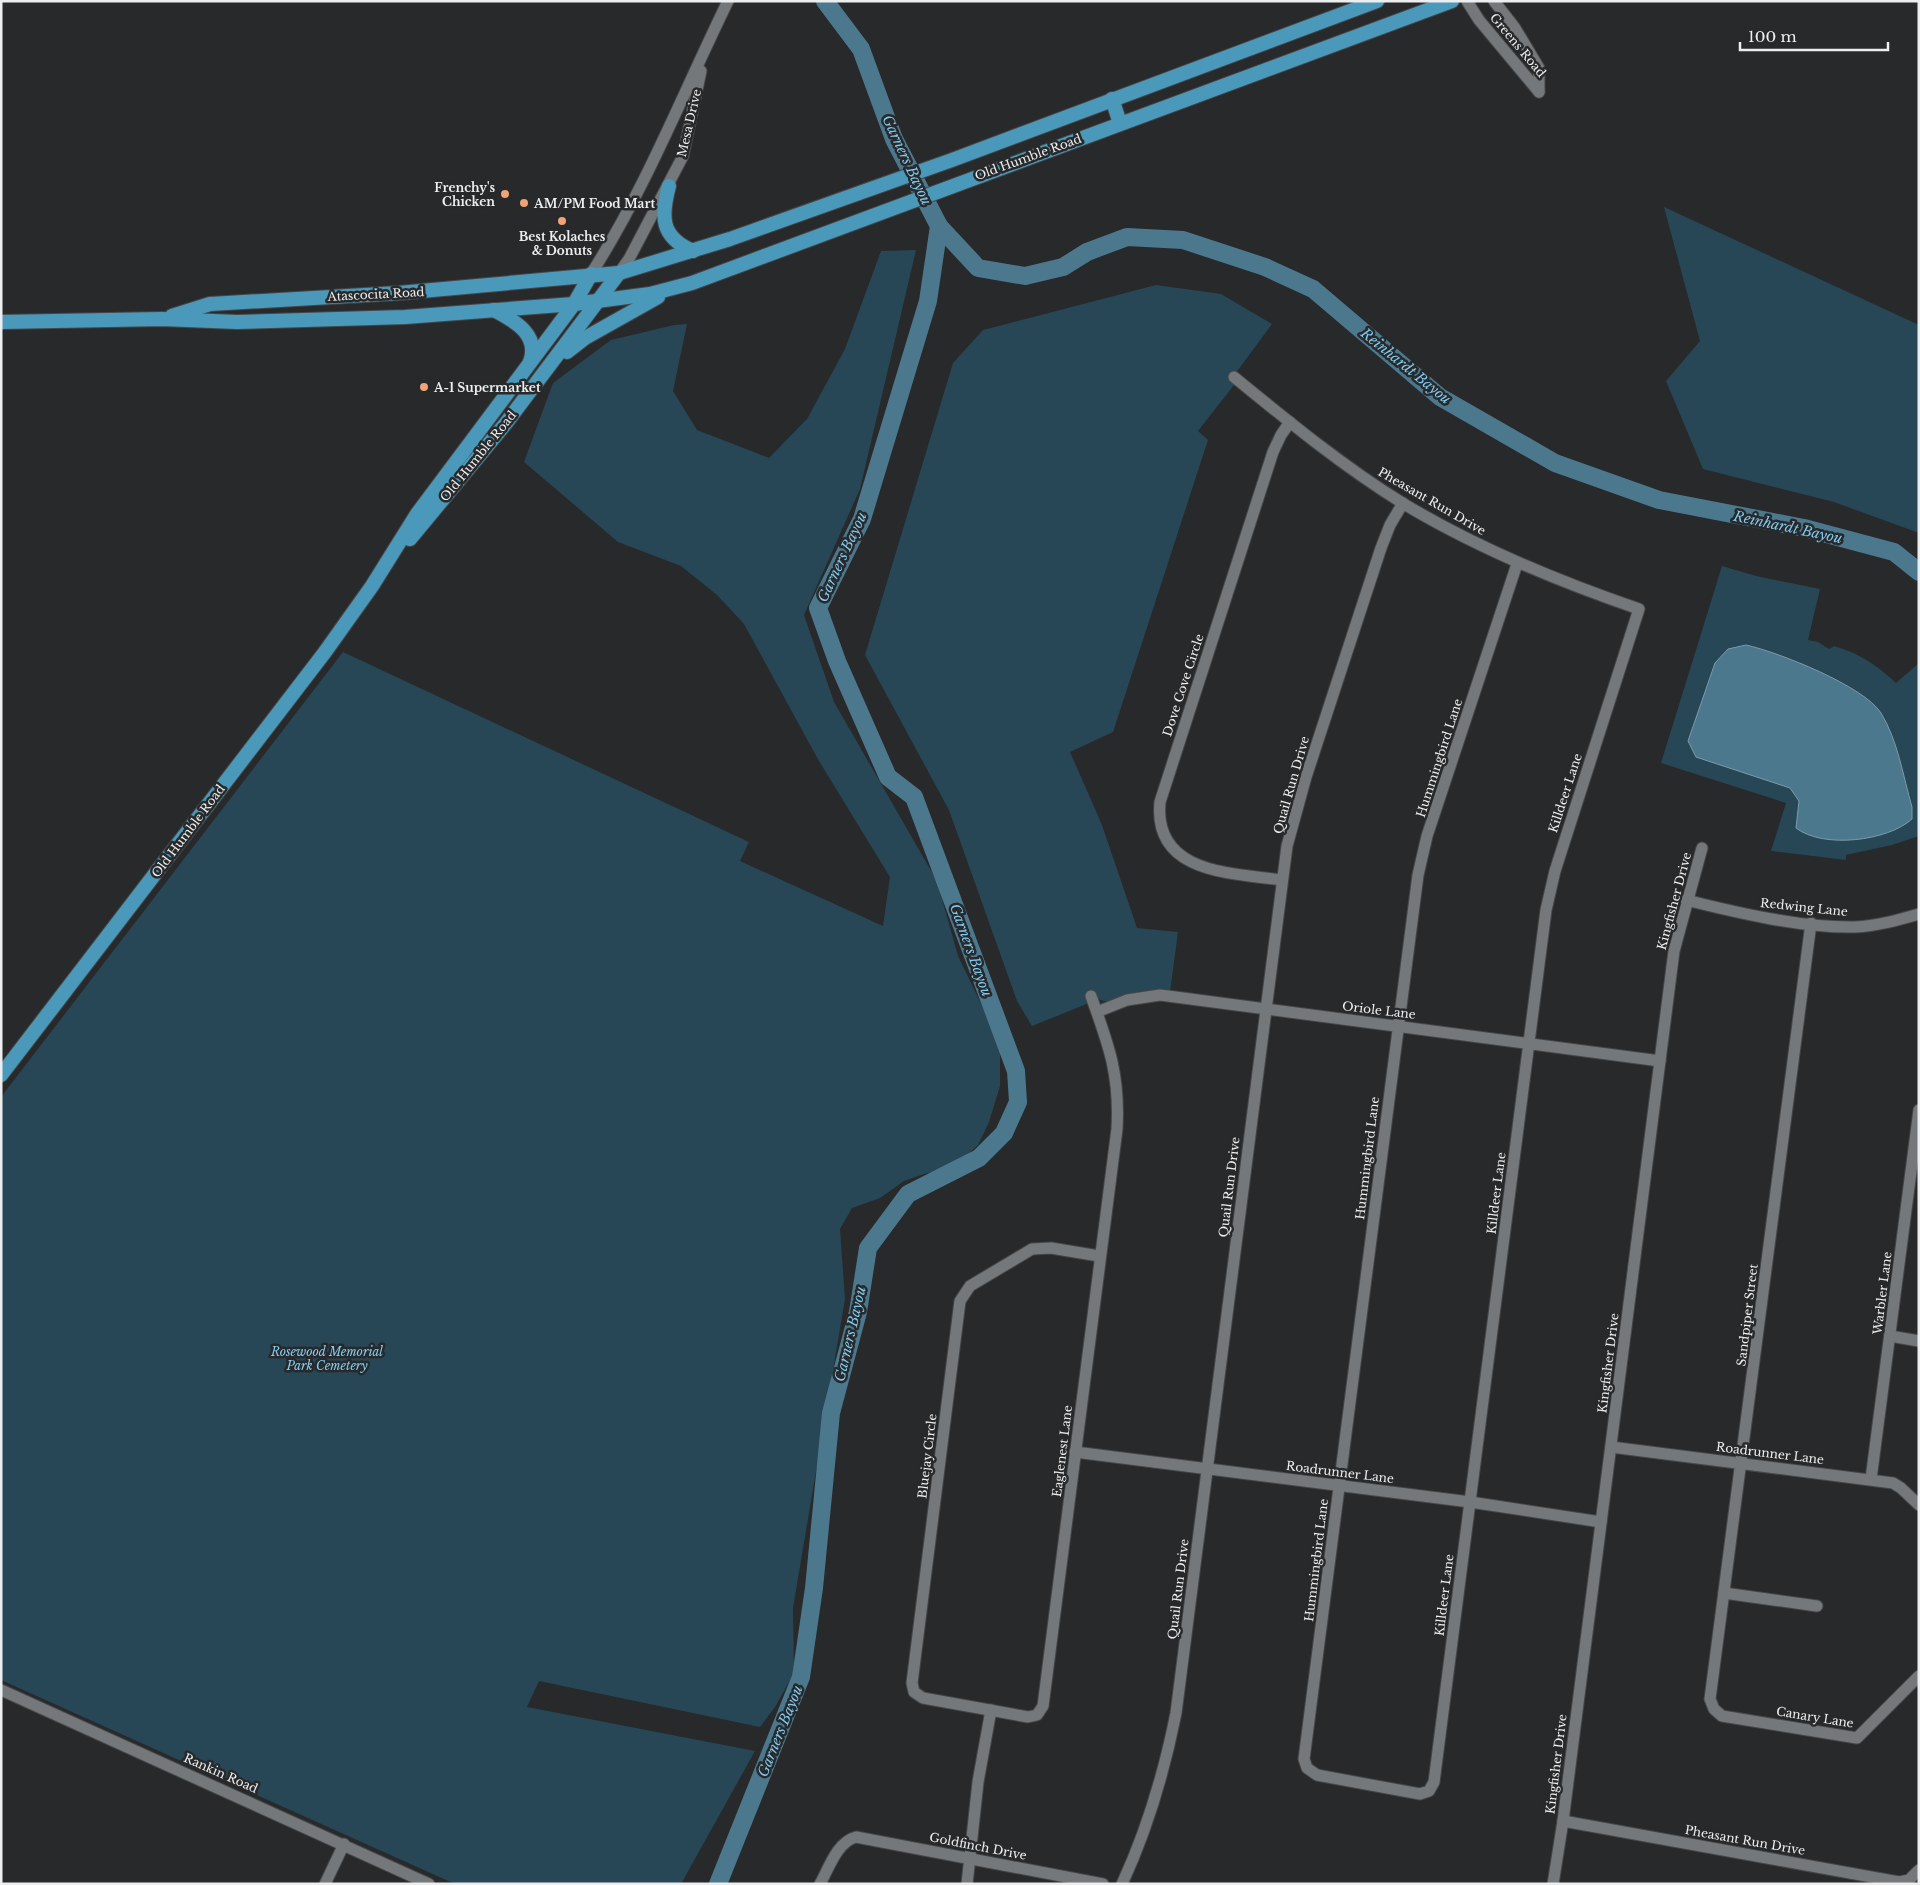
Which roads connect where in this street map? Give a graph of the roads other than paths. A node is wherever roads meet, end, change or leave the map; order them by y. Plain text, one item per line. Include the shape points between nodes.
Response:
1 (728, 1) edge
2 (1377, 1) edge
3 (1452, 1) edge
4 (1467, 1) edge
5 (1494, 1) edge
6 (707, 44) junction
7 (1112, 99) junction
8 (1120, 123) junction
9 (669, 186) junction
10 (693, 252) junction
11 (619, 273) junction
12 (591, 274) junction
13 (686, 284) junction
14 (600, 300) junction
15 (574, 304) junction
16 (493, 310) junction
17 (162, 319) junction
18 (1, 322) edge
19 (529, 365) junction
20 (551, 365) junction
21 (1234, 377) dead end
22 (1290, 422) junction
23 (1403, 503) junction
24 (1517, 564) junction
25 (372, 586) junction
26 (1639, 609) joint
27 (1702, 848) dead end
28 (1282, 880) junction
29 (1686, 900) junction
30 (1919, 914) edge
31 (1811, 923) junction
32 (1091, 996) dead end
33 (1266, 1010) junction
34 (1097, 1012) junction
35 (1397, 1027) junction
36 (1529, 1043) junction
37 (1660, 1061) junction
38 (1, 1075) edge
39 (1919, 1110) edge
40 (1913, 1198) edge
41 (1099, 1256) junction
42 (1890, 1336) junction
43 (1919, 1341) edge
44 (1611, 1447) junction
45 (1076, 1452) junction
46 (1742, 1463) junction
47 (1208, 1469) junction
48 (1871, 1479) junction
49 (1340, 1485) junction
50 (1470, 1502) junction
51 (1919, 1505) edge
52 (1601, 1522) junction
53 (1724, 1593) junction
54 (1817, 1606) dead end
55 (1919, 1676) edge
56 (1, 1690) edge
57 (1714, 1709) joint
58 (990, 1710) junction
59 (1429, 1791) joint
60 (1563, 1821) junction
61 (344, 1844) junction
62 (970, 1858) junction
63 (1919, 1870) edge
64 (325, 1884) edge
65 (428, 1884) edge
66 (820, 1884) edge
67 (967, 1884) edge
68 (1103, 1884) edge
69 (1122, 1884) edge
70 (1553, 1884) edge

1 - 6 street, Mesa Drive
2 - 7 main road, Old Humble Road
3 - 8 main road, Old Humble Road
4 - 5 street, Greens Road via 1479,20 1540,92 1539,68
6 - 9 street, Mesa Drive via 683,156
6 - 12 street, Mesa Drive via 619,231
7 - 8 main road
7 - 10 main road, Old Humble Road
8 - 13 main road, Old Humble Road
9 - 10 main road via 663,209 664,221 675,240
9 - 11 street, Mesa Drive
10 - 11 main road, Old Humble Road
11 - 12 main road, Old Humble Road
11 - 14 main road, Mesa Drive
12 - 15 main road, Old Humble Road
12 - 17 main road, Atascocita Road via 399,293 210,304
13 - 14 main road, Old Humble Road via 650,294
13 - 20 main road via 585,338
14 - 15 main road, Old Humble Road
14 - 20 main road, Old Humble Road
15 - 16 main road, Atascocita Road
15 - 19 main road, Old Humble Road
16 - 17 main road, Atascocita Road via 296,321
16 - 19 main road via 511,319 529,336 532,350
17 - 18 main road, Atascocita Road
19 - 25 main road, Old Humble Road via 418,514
20 - 25 main road, Old Humble Road
21 - 22 street, Pheasant Run Drive
22 - 23 street, Pheasant Run Drive
22 - 28 street, Dove Cove Circle via 1273,452 1158,813 1165,837 1190,862 1212,870
23 - 24 street, Pheasant Run Drive
23 - 28 street, Quail Run Drive via 1381,548 1306,777 1287,846
24 - 26 street, Pheasant Run Drive
24 - 35 street, Hummingbird Lane via 1425,844
25 - 38 main road, Old Humble Road via 319,660
26 - 36 street, Killdeer Lane via 1555,871 1546,910
27 - 29 street, Kingfisher Drive
28 - 33 street, Quail Run Drive
29 - 31 street, Redwing Lane via 1740,913
29 - 37 street, Kingfisher Drive via 1674,951
30 - 31 street, Redwing Lane via 1891,922 1855,926
31 - 46 street, Sandpiper Street
32 - 34 street, Eaglenest Lane
33 - 34 street, Oriole Lane via 1160,995 1127,1000
33 - 35 street, Oriole Lane
33 - 47 street, Quail Run Drive
34 - 41 street, Eaglenest Lane via 1118,1082 1118,1107
35 - 36 street, Oriole Lane
35 - 49 street, Hummingbird Lane
36 - 37 street, Oriole Lane
36 - 50 street, Killdeer Lane
37 - 44 street, Kingfisher Drive
39 - 40 street, Warbler Lane
40 - 42 street, Warbler Lane
41 - 45 street, Eaglenest Lane
41 - 58 street, Bluejay Circle via 1052,1248 1032,1249 970,1286 960,1301 912,1683 914,1692 923,1698
42 - 43 street
42 - 48 street, Warbler Lane
44 - 46 street, Roadrunner Lane
44 - 52 street, Kingfisher Drive
45 - 47 street, Roadrunner Lane
45 - 58 street, Eaglenest Lane via 1043,1706 1037,1715 1028,1717
46 - 48 street, Roadrunner Lane
46 - 53 street, Sandpiper Street
47 - 49 street, Roadrunner Lane
47 - 69 street, Quail Run Drive via 1166,1766 1154,1807
48 - 51 street, Roadrunner Lane via 1893,1483
49 - 50 street, Roadrunner Lane
49 - 59 street, Hummingbird Lane via 1304,1759 1308,1768 1317,1775 1420,1794
50 - 52 street, Roadrunner Lane
50 - 59 street, Killdeer Lane via 1434,1782
52 - 60 street, Kingfisher Drive
53 - 54 street
53 - 57 street, Sandpiper Street via 1710,1699
55 - 57 street, Canary Lane via 1857,1738 1722,1716
56 - 61 street, Rankin Road
58 - 62 street
60 - 63 street, Pheasant Run Drive via 1899,1882 1909,1880
60 - 70 street, Kingfisher Drive
61 - 64 street
61 - 65 street, Rankin Road
62 - 66 street, Goldfinch Drive via 856,1837 847,1839
62 - 67 street
62 - 68 street, Goldfinch Drive

